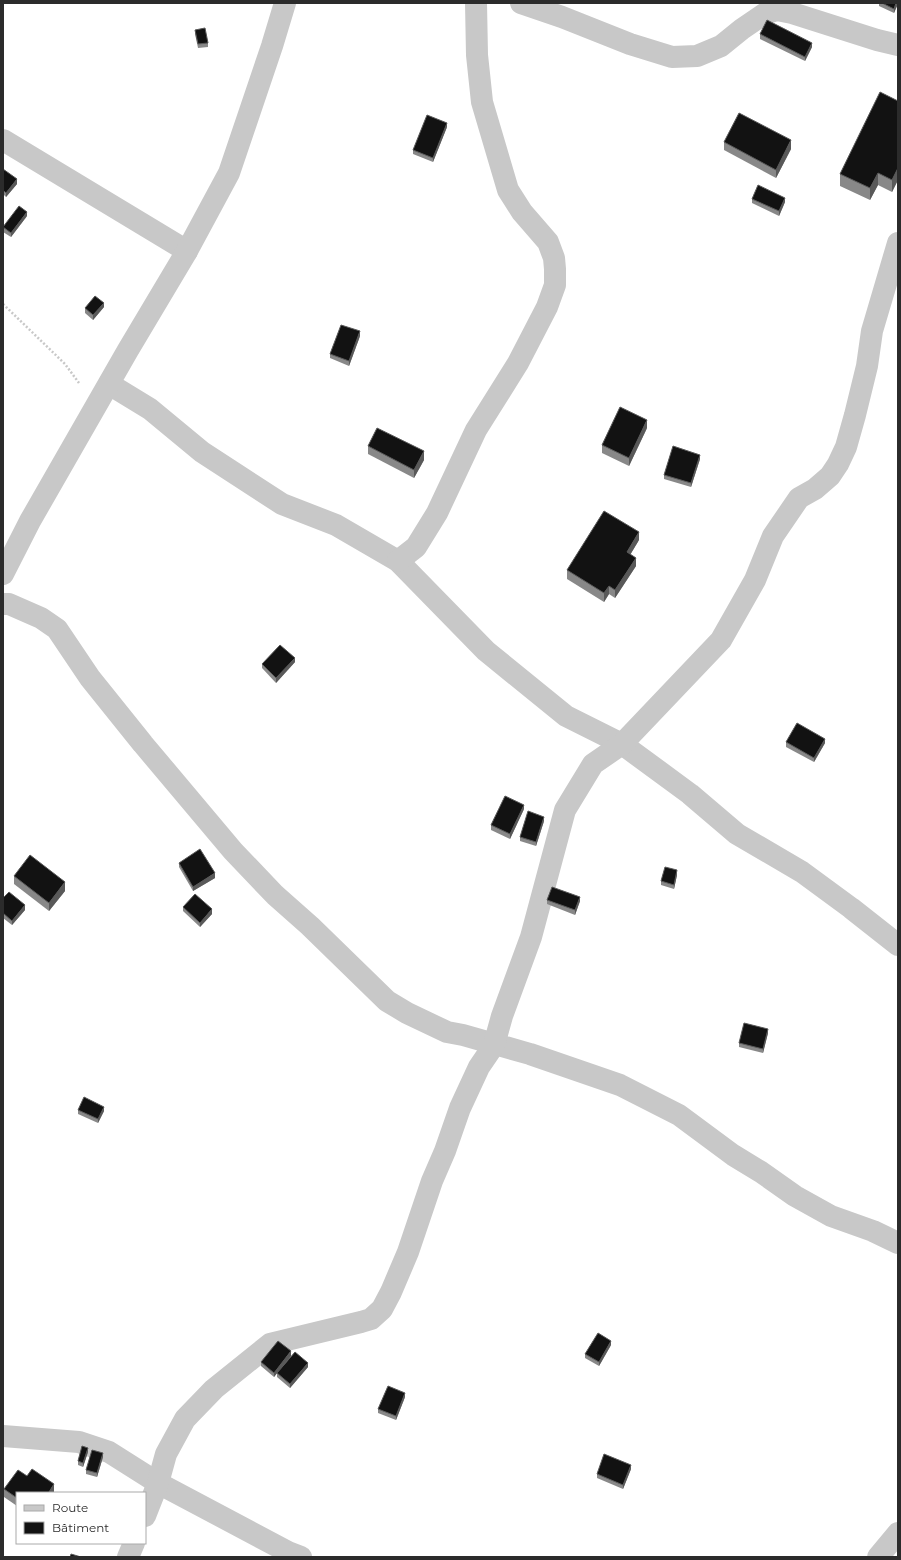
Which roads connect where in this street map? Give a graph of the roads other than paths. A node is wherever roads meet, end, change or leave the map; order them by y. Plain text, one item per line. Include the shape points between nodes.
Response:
1 (285, 3) edge
2 (476, 3) edge
3 (521, 3) edge
4 (898, 45) edge
5 (3, 140) edge
6 (898, 243) edge
7 (187, 251) junction
8 (108, 384) junction
9 (398, 561) junction
10 (3, 574) edge
11 (3, 604) edge
12 (622, 744) junction
13 (896, 940) edge
14 (494, 1045) junction
15 (898, 1243) edge
16 (3, 1436) edge
17 (158, 1483) junction
18 (146, 1513) edge
19 (898, 1533) edge
20 (134, 1544) edge
21 (128, 1557) edge
22 (301, 1557) edge
23 (878, 1557) edge

1 - 7 street via 229,173
2 - 9 street via 477,55 482,102 508,190 522,212 548,242 554,258 555,285 547,307 518,363 476,430 437,513 416,547
3 - 4 street via 672,57 697,56 721,46 764,14 777,10
5 - 7 street
6 - 12 street via 872,331 867,366 855,415 838,464 830,476 799,498 772,536 755,580 721,640
7 - 8 street
8 - 9 street via 150,409 202,452 282,504 336,525
8 - 10 street via 30,521
9 - 12 street via 486,651 553,706 566,716
11 - 14 street via 9,604 41,618 57,629 90,678 233,851 275,896 310,926 387,1001 447,1032
12 - 13 street via 690,794 737,834 802,872
12 - 14 street via 593,764 565,810 531,937
14 - 15 street via 530,1054 620,1084 679,1115 733,1155 796,1196 832,1216
14 - 17 street via 460,1108 408,1252 382,1309 372,1319 270,1344 248,1361 214,1389 185,1419 166,1454
16 - 17 street via 79,1442 109,1452
17 - 18 street
17 - 22 street
19 - 23 street
20 - 21 street

